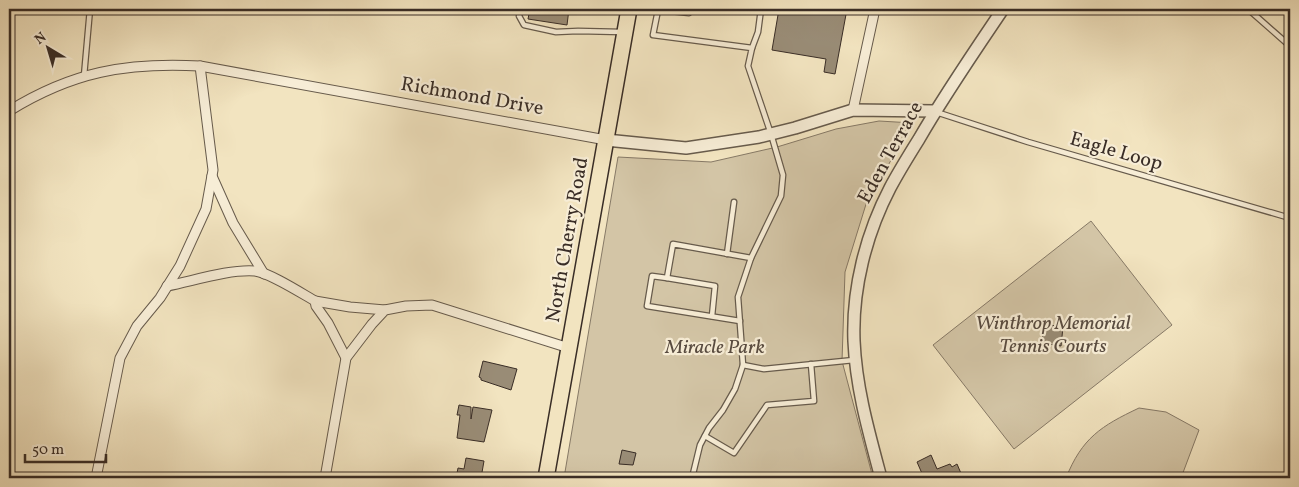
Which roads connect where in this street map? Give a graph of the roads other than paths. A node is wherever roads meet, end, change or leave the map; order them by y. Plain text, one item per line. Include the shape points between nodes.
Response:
1 (90, 9) edge
2 (520, 9) edge
3 (629, 9) edge
4 (655, 9) edge
5 (690, 9) edge
6 (761, 9) edge
7 (875, 9) edge
8 (1003, 9) edge
9 (1248, 9) edge
10 (625, 32) junction
11 (1290, 46) edge
12 (752, 48) junction
13 (200, 66) junction
14 (84, 76) junction
15 (853, 110) junction
16 (9, 111) edge
17 (935, 111) junction
18 (771, 134) junction
19 (606, 140) junction
20 (212, 176) junction
21 (734, 202) dead end
22 (1290, 218) edge
23 (727, 254) junction
24 (751, 258) junction
25 (264, 275) junction
26 (667, 278) junction
27 (167, 286) junction
28 (315, 301) junction
29 (386, 310) junction
30 (712, 316) junction
31 (740, 321) junction
32 (569, 348) junction
33 (346, 358) junction
34 (856, 360) junction
35 (811, 364) junction
36 (743, 365) junction
37 (705, 436) junction
38 (96, 478) edge
39 (325, 478) edge
40 (546, 478) edge
41 (692, 478) edge
42 (881, 478) edge

1 - 14 lane
2 - 10 lane via 524,25 532,27 556,32
3 - 10 main road, North Cherry Road
4 - 5 lane via 689,12
4 - 12 lane via 653,35
6 - 12 lane
7 - 15 street
8 - 17 street, Eden Terrace
9 - 11 lane
10 - 19 main road, North Cherry Road
12 - 18 lane via 748,66
13 - 14 street, Richmond Drive via 130,66
13 - 19 street, Richmond Drive
13 - 20 street
14 - 16 street, Richmond Drive via 62,83
15 - 17 street, Richmond Drive
15 - 18 street, Richmond Drive
17 - 22 lane, Eagle Loop via 1028,142
17 - 34 street, Eden Terrace via 890,189 874,224 862,262 856,300
18 - 19 street, Richmond Drive via 686,148
18 - 24 lane via 783,175 781,196
19 - 32 main road, North Cherry Road
20 - 25 street via 233,223
20 - 27 street via 206,209 180,266
21 - 23 lane
23 - 24 lane
23 - 26 lane via 673,244
24 - 31 lane via 738,298
25 - 27 street via 256,271 225,274
25 - 28 street
26 - 30 lane via 715,286
26 - 30 lane via 652,276 647,306
27 - 38 street via 137,326 120,358
28 - 29 street
28 - 33 street
29 - 32 street via 432,305
29 - 33 street
30 - 31 lane
31 - 36 lane
32 - 40 main road, North Cherry Road
33 - 39 street
34 - 35 lane
34 - 42 street, Eden Terrace via 865,416
35 - 36 lane via 764,368
35 - 37 lane via 814,401 767,405 734,453
36 - 37 lane via 735,389
37 - 41 lane

